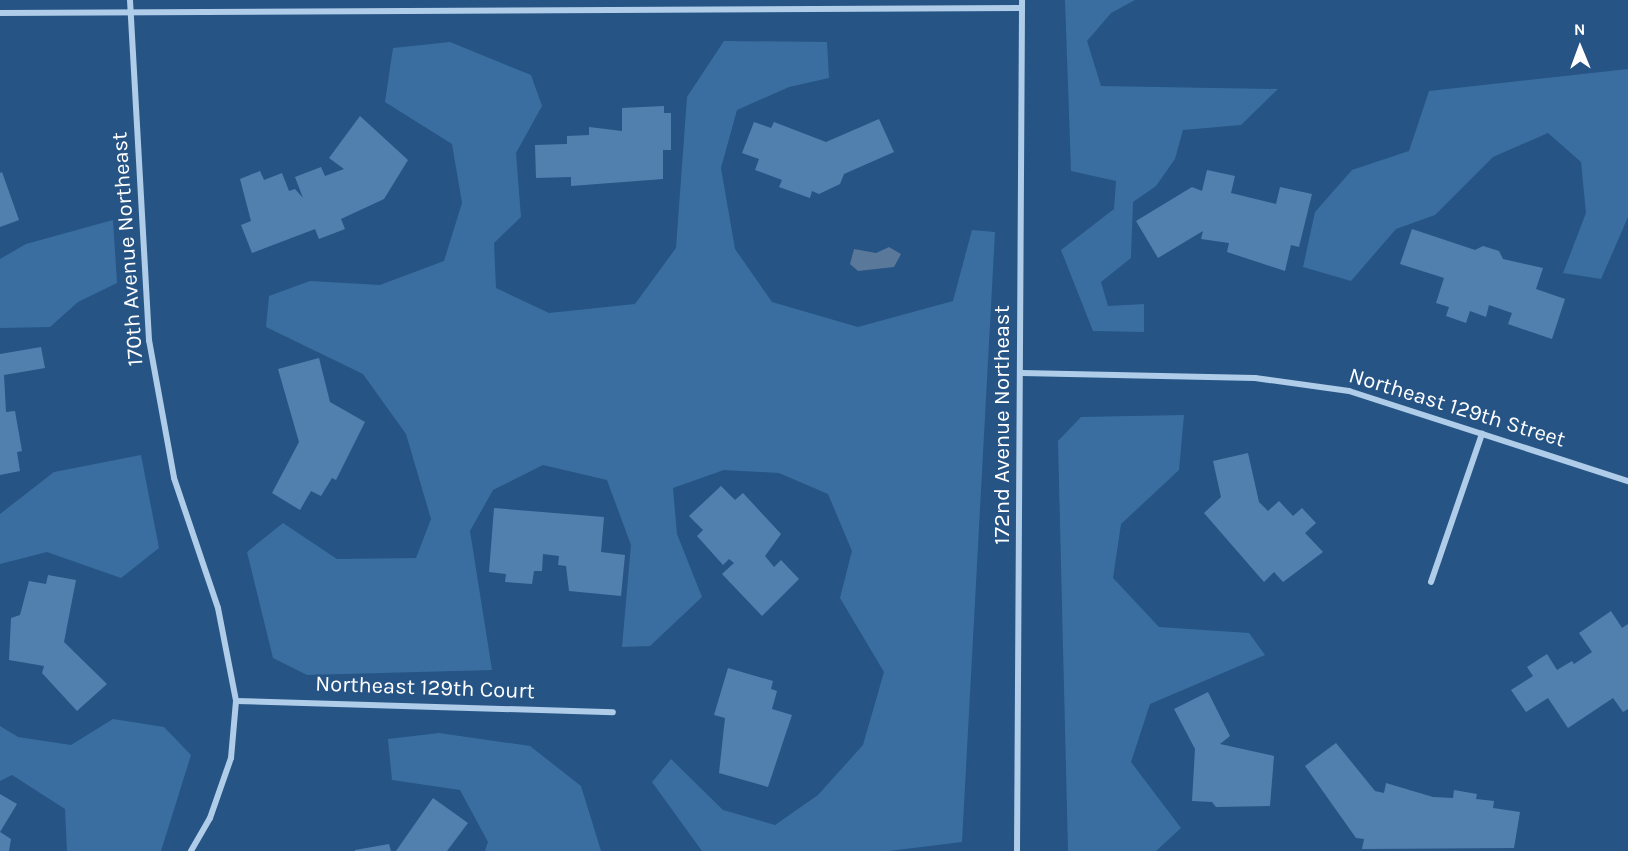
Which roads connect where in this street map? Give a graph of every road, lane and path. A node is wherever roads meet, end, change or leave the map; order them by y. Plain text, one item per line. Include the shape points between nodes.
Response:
1 (130, 0) edge
2 (1022, 0) edge
3 (1022, 8) junction
4 (0, 13) edge
5 (131, 13) junction
6 (1022, 373) junction
7 (1482, 434) junction
8 (1628, 481) edge
9 (1431, 582) dead end
10 (236, 701) junction
11 (613, 712) dead end
12 (191, 851) edge
13 (1017, 851) edge

1 - 5 street, 170th Avenue Northeast
2 - 3 street, 172nd Avenue Northeast
3 - 5 street
3 - 6 street, 172nd Avenue Northeast
4 - 5 street
5 - 10 street, 170th Avenue Northeast via 149,340 174,478 218,608
6 - 7 street, Northeast 129th Street via 1255,378 1349,391
6 - 13 street, 172nd Avenue Northeast
7 - 8 street, Northeast 129th Street
7 - 9 street
10 - 11 street, Northeast 129th Court
10 - 12 street, 170th Avenue Northeast via 231,758 210,818

